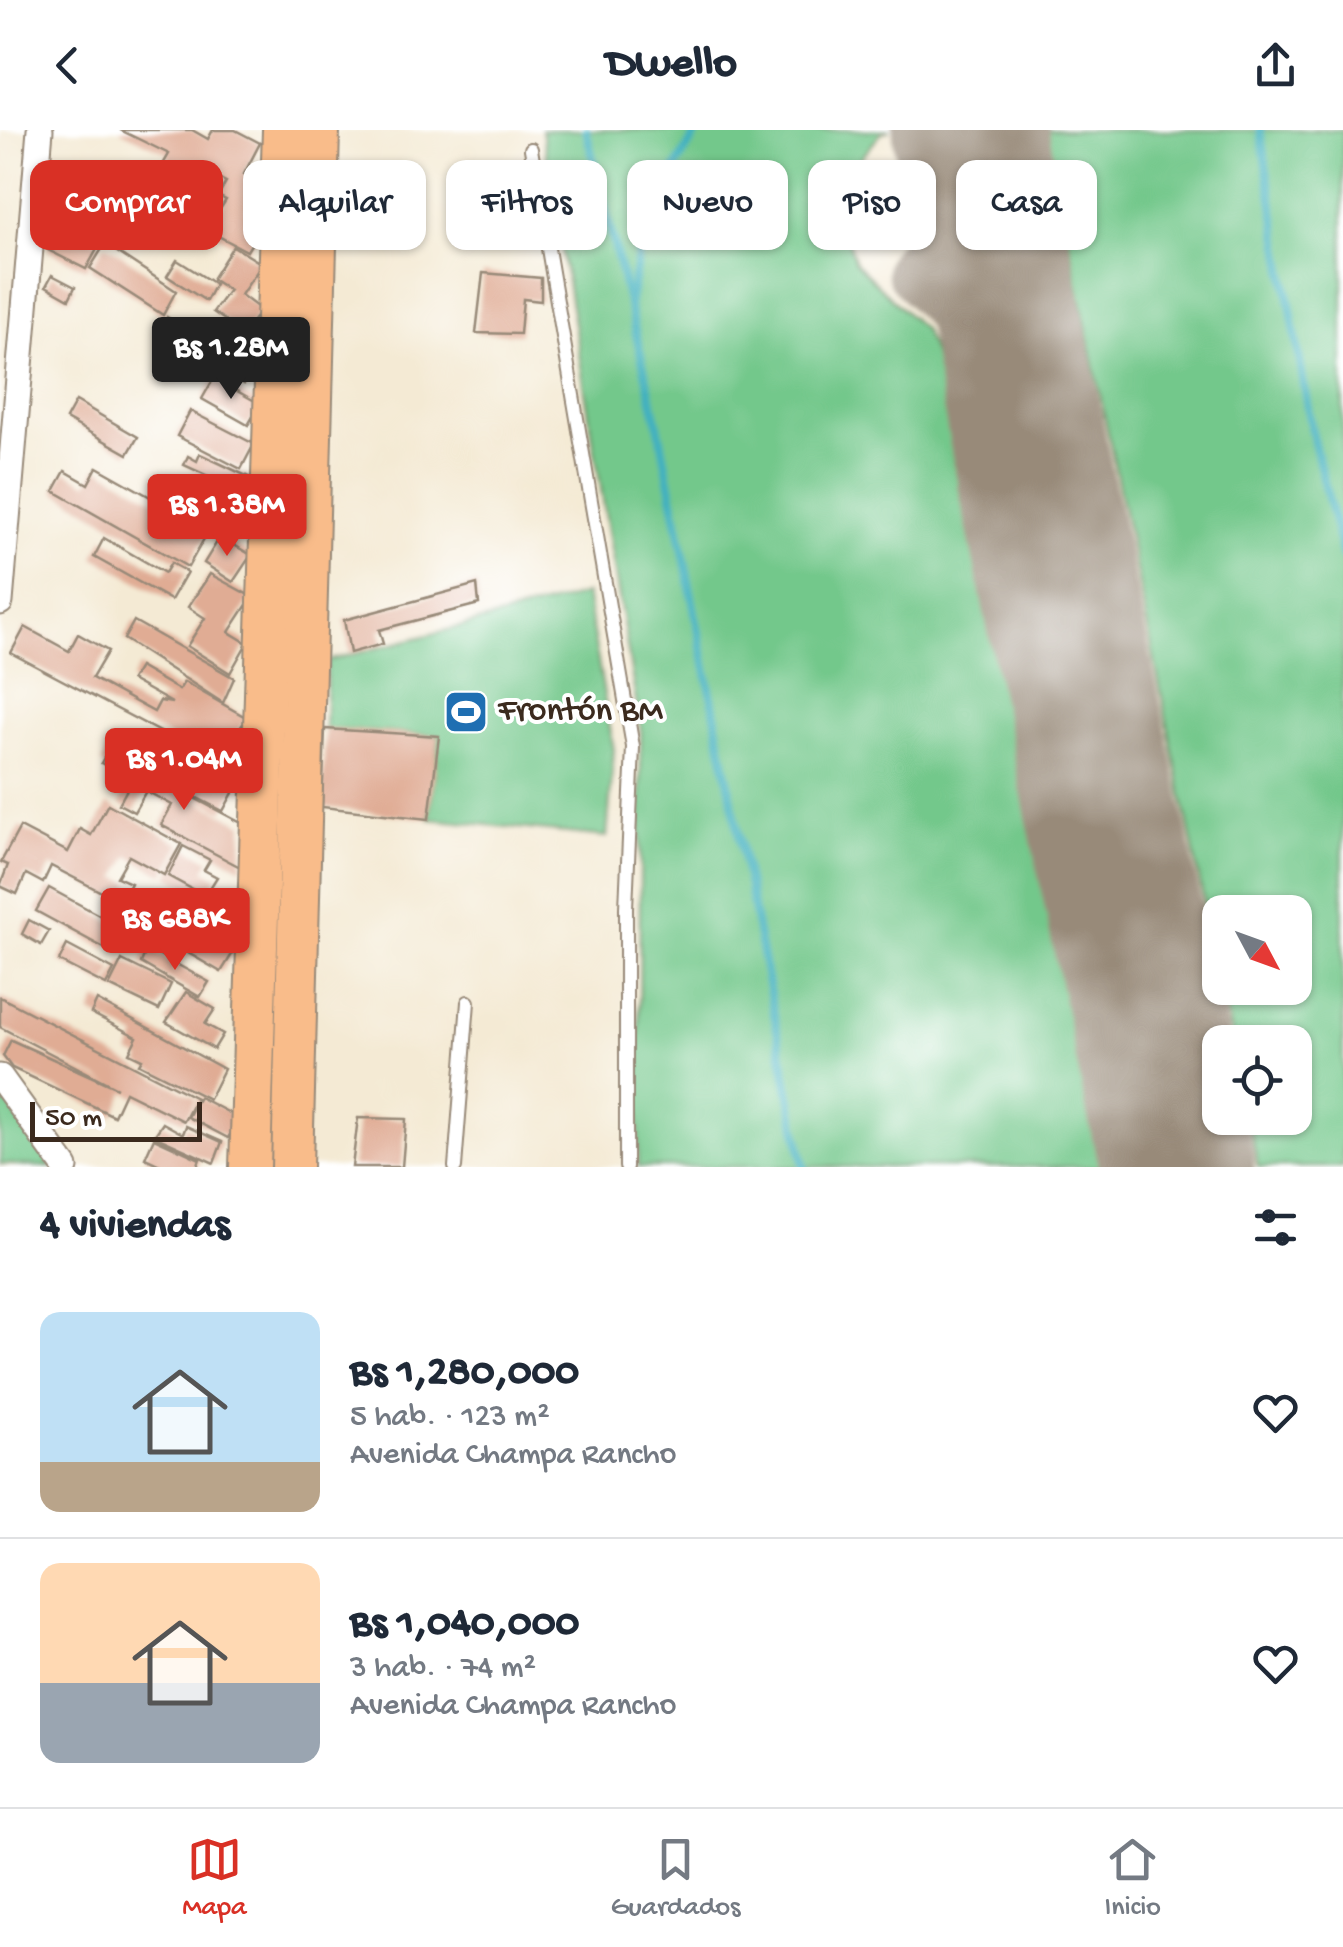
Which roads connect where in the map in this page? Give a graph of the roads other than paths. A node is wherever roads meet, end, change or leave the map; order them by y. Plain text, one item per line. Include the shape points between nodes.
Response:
1 (40, 130) edge
2 (283, 130) edge
3 (319, 130) edge
4 (531, 149) dead end
5 (293, 358) junction
6 (0, 602) edge
7 (277, 909) junction
8 (468, 1002) dead end
9 (0, 1077) edge
10 (65, 1167) edge
11 (250, 1167) edge
12 (292, 1167) edge
13 (454, 1167) edge
14 (626, 1167) edge

1 - 6 street
2 - 5 main road
3 - 5 main road
4 - 14 lane via 633,747
5 - 7 main road
7 - 11 main road
7 - 12 main road
8 - 13 lane
9 - 10 street

